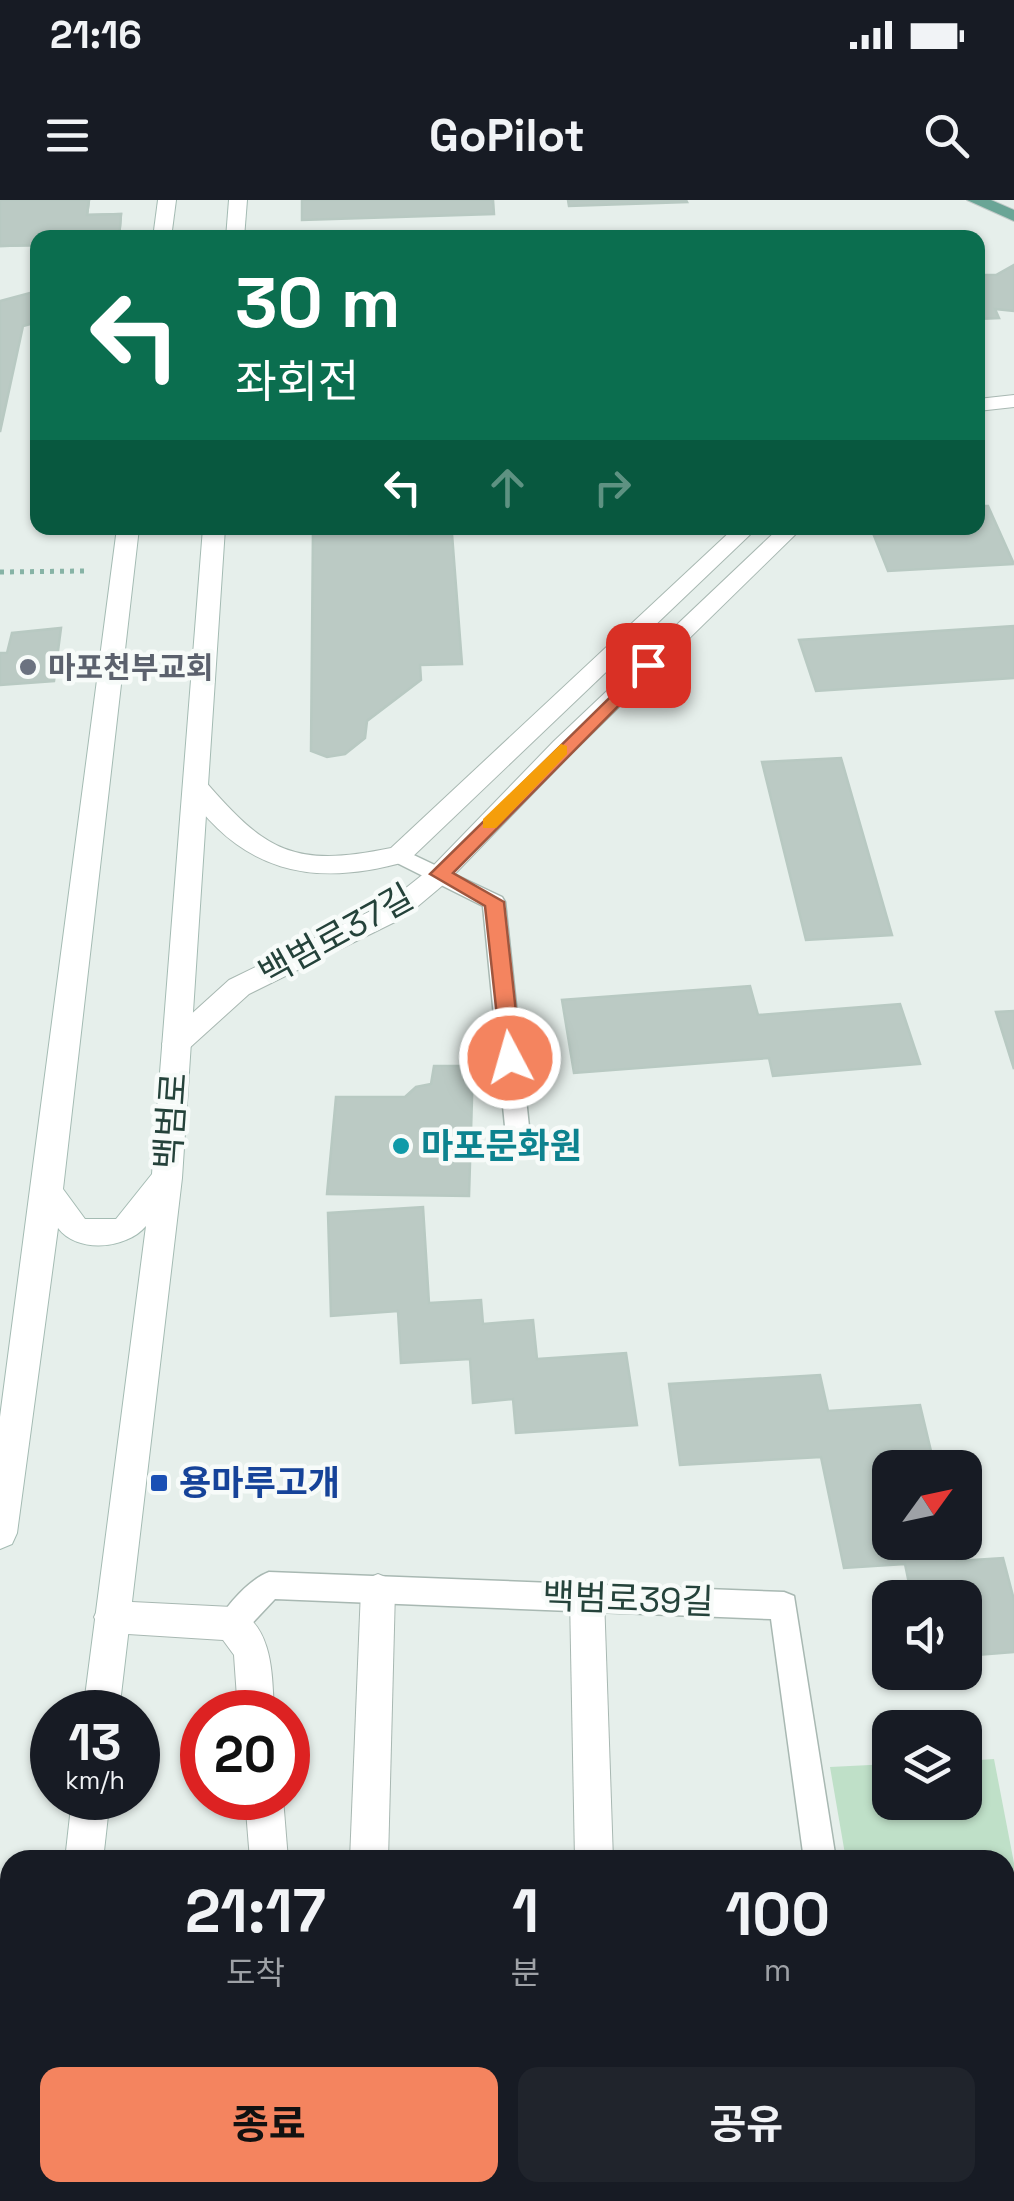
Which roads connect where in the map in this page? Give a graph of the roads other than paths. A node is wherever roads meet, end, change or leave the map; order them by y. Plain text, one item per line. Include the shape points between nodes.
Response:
1 (167, 200) edge
2 (238, 200) edge
3 (976, 200) edge
4 (1014, 216) edge
5 (163, 230) edge
6 (236, 230) edge
7 (1014, 383) edge
8 (985, 387) edge
9 (1014, 401) edge
10 (985, 404) edge
11 (127, 535) edge
12 (214, 535) edge
13 (739, 535) edge
14 (784, 535) edge
15 (196, 786) junction
16 (399, 855) junction
17 (440, 874) junction
18 (176, 1044) junction
19 (518, 1136) dead end
20 (167, 1178) junction
21 (48, 1191) junction
22 (0, 1534) edge
23 (378, 1590) junction
24 (587, 1597) junction
25 (112, 1617) junction
26 (232, 1624) junction
27 (104, 1690) edge
28 (254, 1690) edge
29 (89, 1820) edge
30 (266, 1820) edge
31 (85, 1850) edge
32 (268, 1850) edge
33 (369, 1850) edge
34 (594, 1850) edge
35 (819, 1850) edge

1 - 5 main road
2 - 6 main road
3 - 4 main road
7 - 8 main road
9 - 10 main road
11 - 21 main road
12 - 15 main road, 백범로
13 - 16 main road, 백범로37길
14 - 17 main road, 백범로37길
15 - 16 main road, 백범로37길 via 238,837 291,862 348,867
15 - 18 main road, 백범로
16 - 17 lane
17 - 18 main road, 백범로37길 via 396,910 239,988
17 - 19 lane via 494,902
18 - 20 main road, 백범로
20 - 21 main road via 124,1230 78,1231
20 - 25 main road, 백범로
21 - 22 main road
23 - 24 lane, 백범로39길
23 - 26 lane, 백범로39길 via 269,1585
23 - 33 main road
24 - 34 main road
24 - 35 lane, 백범로39길 via 784,1606
25 - 26 main road
25 - 27 main road, 백범로
26 - 28 main road via 251,1649
29 - 31 main road
30 - 32 main road

